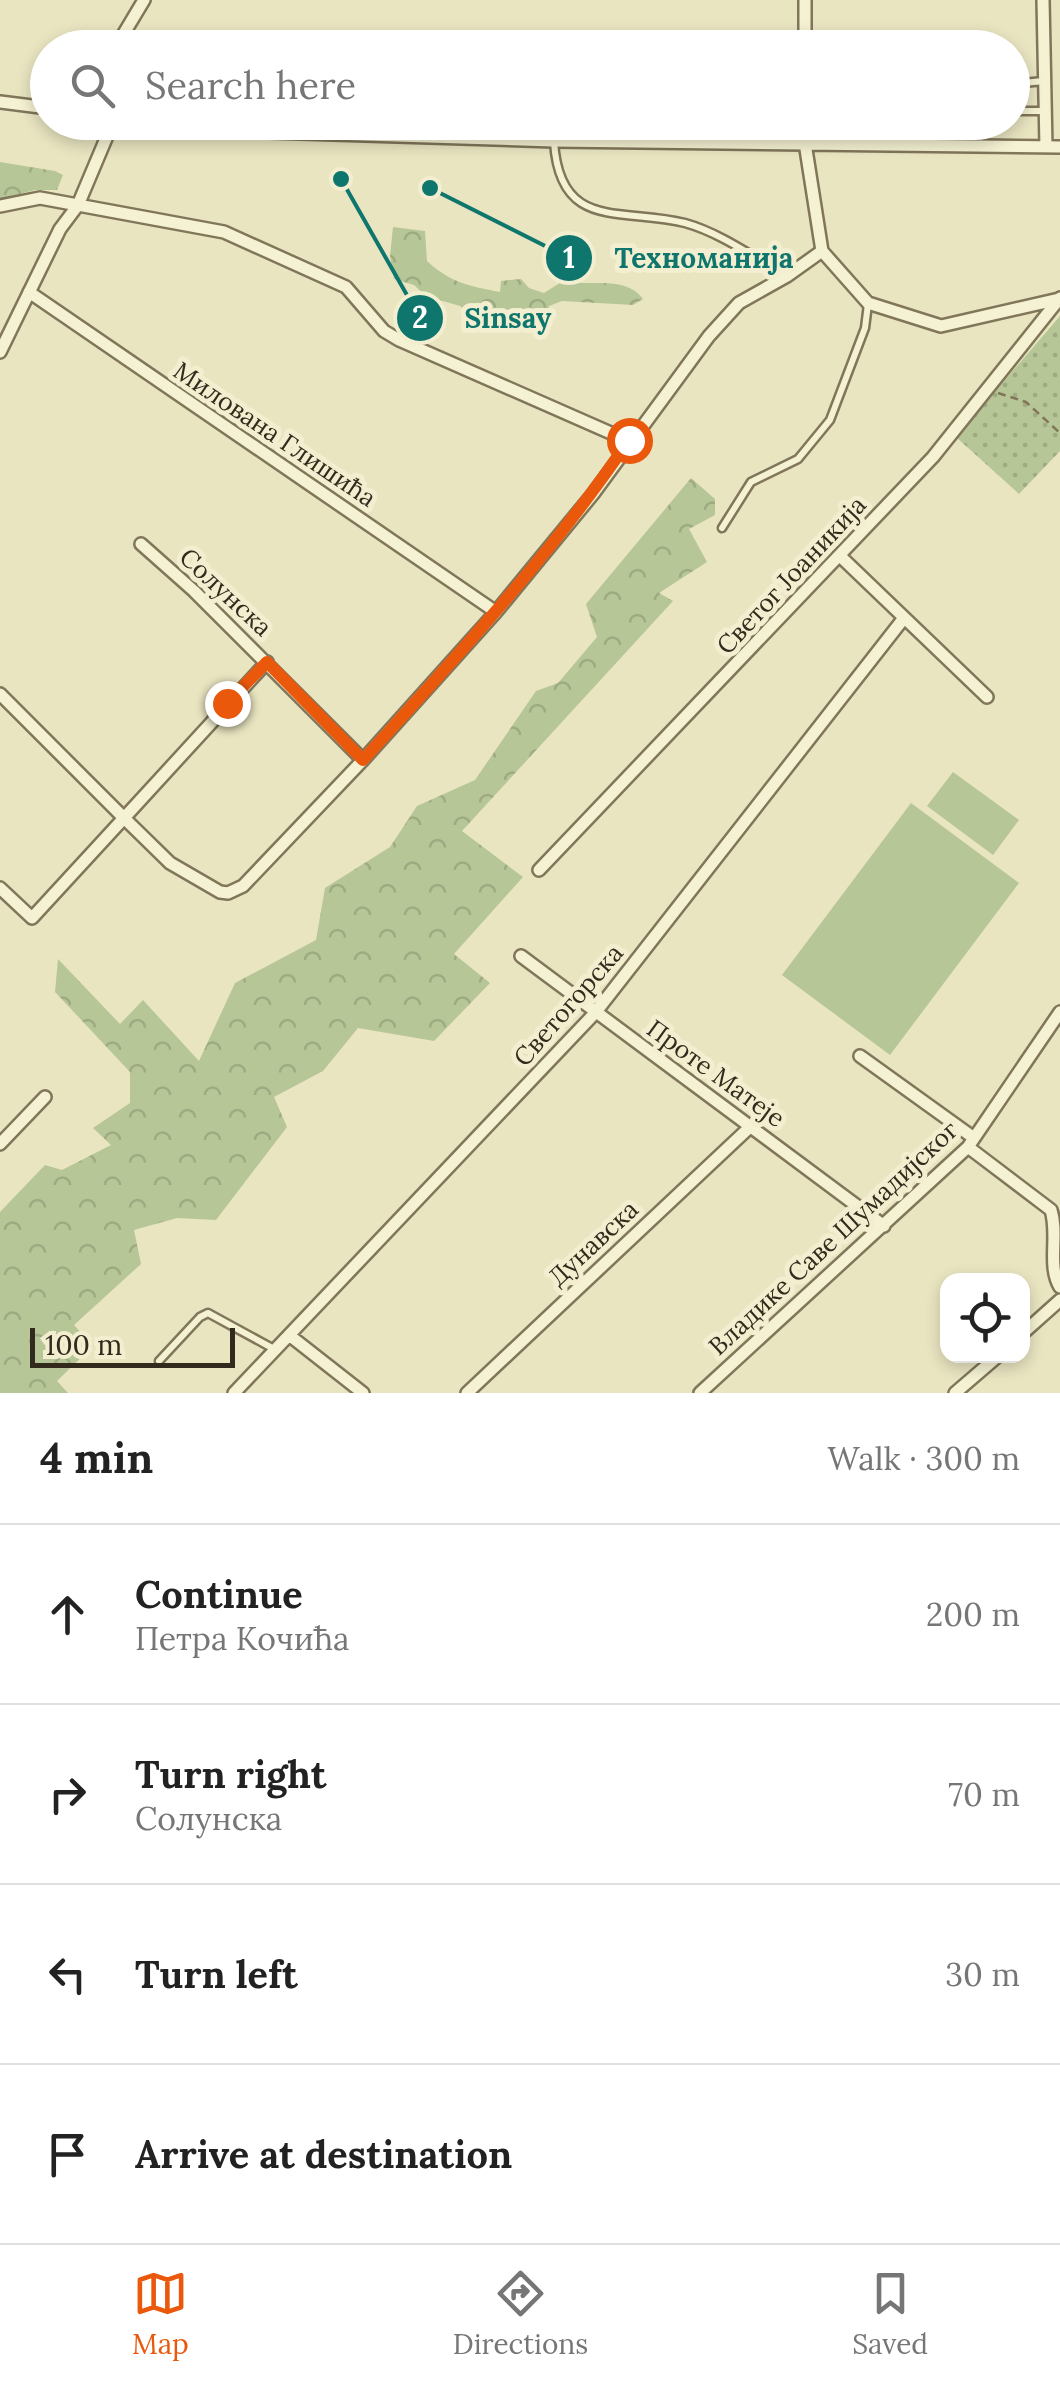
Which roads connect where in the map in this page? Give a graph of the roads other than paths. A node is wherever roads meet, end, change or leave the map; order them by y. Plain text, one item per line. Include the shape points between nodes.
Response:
1 (144, 0) edge
2 (805, 0) edge
3 (1042, 0) edge
4 (127, 30) edge
5 (805, 30) edge
6 (1044, 81) junction
7 (1030, 82) edge
8 (0, 102) edge
9 (30, 106) edge
10 (1030, 110) edge
11 (1045, 110) junction
12 (105, 140) edge
13 (522, 140) edge
14 (554, 141) junction
15 (734, 142) joint
16 (805, 143) junction
17 (1046, 147) junction
18 (1060, 147) edge
19 (78, 205) junction
20 (0, 206) edge
21 (822, 251) junction
22 (788, 276) junction
23 (29, 292) junction
24 (1060, 298) edge
25 (868, 303) junction
26 (0, 352) edge
27 (629, 440) junction
28 (722, 528) dead end
29 (140, 544) dead end
30 (840, 556) junction
31 (496, 612) junction
32 (904, 618) junction
33 (267, 662) junction
34 (0, 694) edge
35 (987, 697) dead end
36 (363, 760) junction
37 (124, 818) junction
38 (539, 870) dead end
39 (0, 888) edge
40 (521, 956) dead end
41 (1060, 1012) edge
42 (595, 1013) junction
43 (860, 1056) dead end
44 (45, 1097) dead end
45 (750, 1126) junction
46 (972, 1142) junction
47 (0, 1144) edge
48 (884, 1226) junction
49 (1060, 1288) edge
50 (1060, 1300) edge
51 (1030, 1327) edge
52 (288, 1335) junction
53 (274, 1350) junction
54 (160, 1361) dead end
55 (990, 1363) edge
56 (234, 1393) edge
57 (363, 1393) edge
58 (467, 1393) edge
59 (700, 1393) edge
60 (955, 1393) edge

1 - 4 street
2 - 5 street
3 - 6 street
6 - 7 lane
6 - 11 street
8 - 9 street
10 - 11 lane
11 - 17 street
12 - 19 street
13 - 14 street
14 - 15 street
14 - 22 lane via 558,176 582,204 605,214 701,229
15 - 16 street
16 - 17 street
16 - 21 street
17 - 18 street
19 - 20 street via 40,198
19 - 23 street
19 - 27 street via 224,232 346,287 399,340
21 - 22 street
21 - 25 street
22 - 27 street via 739,303
23 - 26 street
23 - 31 street, Милована Глишића
24 - 25 street via 941,326
24 - 30 street, Светог Јоаникија via 933,456
25 - 28 lane via 830,420 798,459 752,482
27 - 31 street
29 - 33 street, Солунска
30 - 32 street
30 - 38 street, Светог Јоаникија
31 - 36 street
32 - 35 street
32 - 42 street, Светогорска
33 - 36 street, Солунска
33 - 37 street
34 - 37 street
36 - 37 street via 243,886 228,893 170,862
37 - 39 street via 32,918
40 - 42 street, Проте Матеје
41 - 46 street, Владике Саве Шумадијског
42 - 45 street, Проте Матеје
42 - 52 street, Светогорска
43 - 46 street
44 - 47 street
45 - 48 street, Проте Матеје
45 - 58 street, Дунавска
46 - 48 street, Владике Саве Шумадијског
46 - 49 street via 1052,1210
48 - 59 street, Владике Саве Шумадијског
50 - 51 street
52 - 53 street, Светогорска
52 - 57 street
53 - 54 lane via 208,1313
53 - 56 street, Светогорска
55 - 60 street

